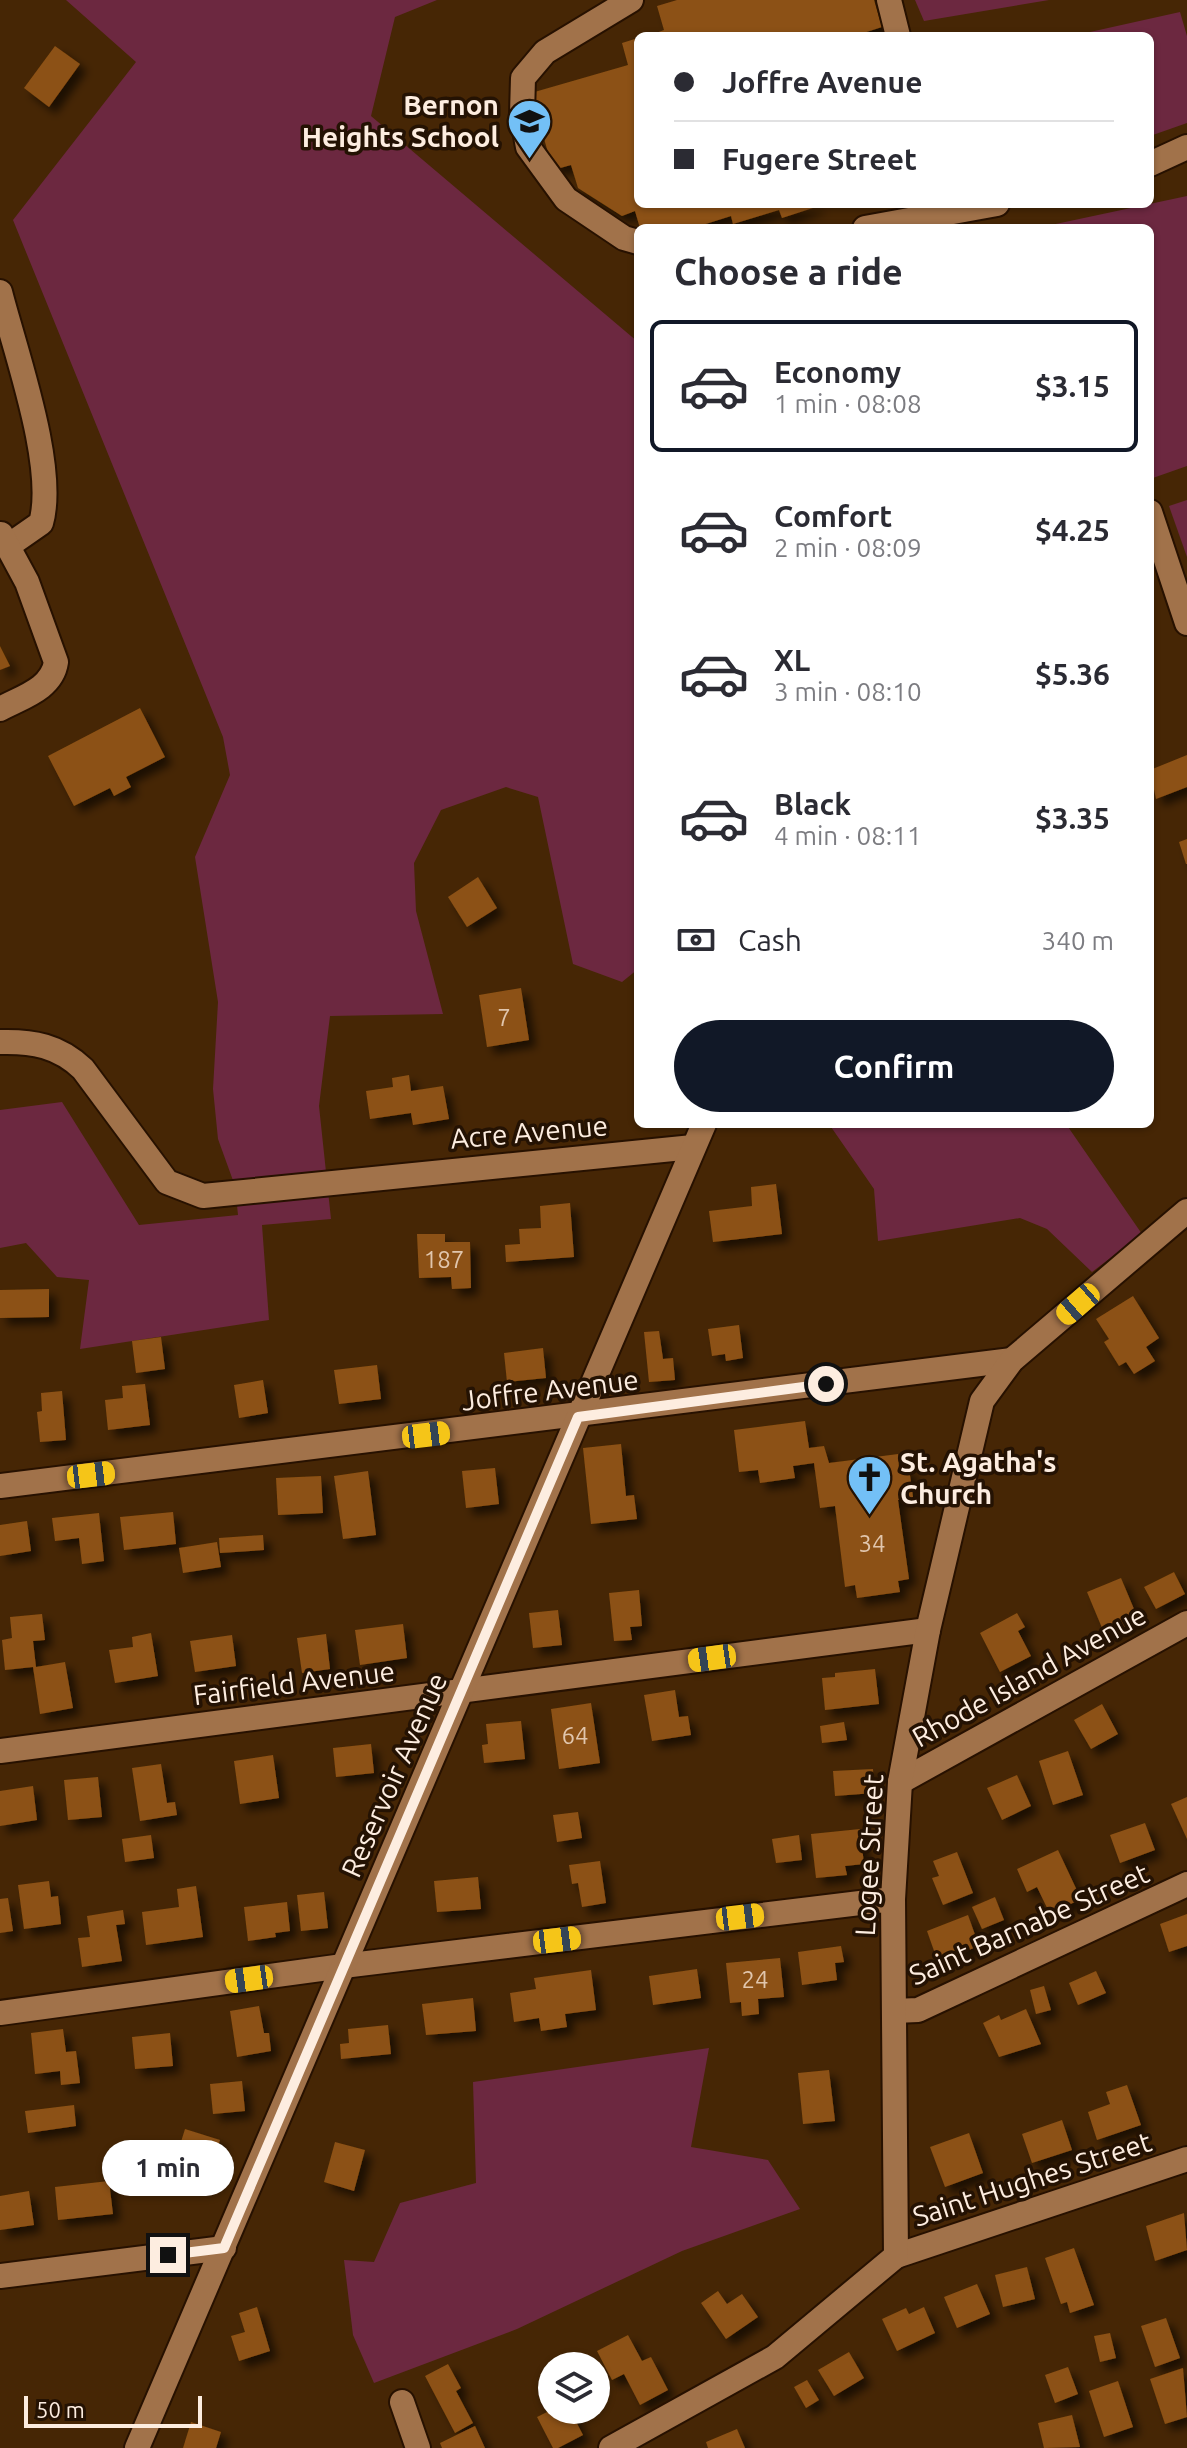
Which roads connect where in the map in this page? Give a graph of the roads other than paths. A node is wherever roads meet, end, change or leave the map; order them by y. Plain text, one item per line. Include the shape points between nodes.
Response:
1 (631, 0) edge
2 (889, 0) edge
3 (897, 32) edge
4 (1187, 147) edge
5 (1154, 162) edge
6 (942, 208) edge
7 (914, 210) edge
8 (876, 224) edge
9 (634, 241) edge
10 (0, 292) edge
11 (1154, 524) edge
12 (4, 539) edge
13 (1187, 623) edge
14 (0, 709) edge
15 (0, 1042) edge
16 (702, 1128) edge
17 (693, 1147) junction
18 (1187, 1211) edge
19 (1012, 1360) junction
20 (578, 1417) junction
21 (0, 1486) edge
22 (1187, 1623) edge
23 (928, 1630) junction
24 (464, 1691) junction
25 (0, 1751) edge
26 (900, 1782) junction
27 (1187, 1884) edge
28 (893, 1899) junction
29 (343, 1966) junction
30 (894, 2011) junction
31 (0, 2013) edge
32 (1187, 2159) edge
33 (224, 2248) junction
34 (896, 2256) junction
35 (0, 2276) edge
36 (402, 2402) dead end
37 (137, 2448) edge
38 (418, 2448) edge
39 (611, 2448) edge

1 - 9 street via 545,52 523,78 522,114 528,147 566,199
2 - 3 street
4 - 5 street
6 - 7 street
7 - 8 street
10 - 12 street via 37,436 47,502 41,523
11 - 13 street
12 - 14 street via 27,582 56,662 47,684
15 - 17 street, Acre Avenue via 24,1041 68,1055 167,1182 203,1196
16 - 17 street, Reservoir Avenue
17 - 20 street, Reservoir Avenue
18 - 19 street, Logee Street
19 - 20 street, Joffre Avenue
19 - 23 street, Logee Street via 982,1401
20 - 21 street, Joffre Avenue
20 - 24 street, Reservoir Avenue
22 - 26 street, Rhode Island Avenue
23 - 24 street, Fairfield Avenue
23 - 26 street, Logee Street
24 - 25 street, Fairfield Avenue
24 - 29 street, Reservoir Avenue
26 - 28 street, Logee Street
27 - 30 street, Saint Barnabe Street via 918,2010
28 - 29 street
28 - 30 street, Logee Street
29 - 31 street
29 - 33 street, Reservoir Avenue
30 - 34 street, Logee Street
32 - 34 street, Saint Hughes Street
33 - 35 street
33 - 37 street, Reservoir Avenue
34 - 39 street via 775,2357
36 - 38 street

